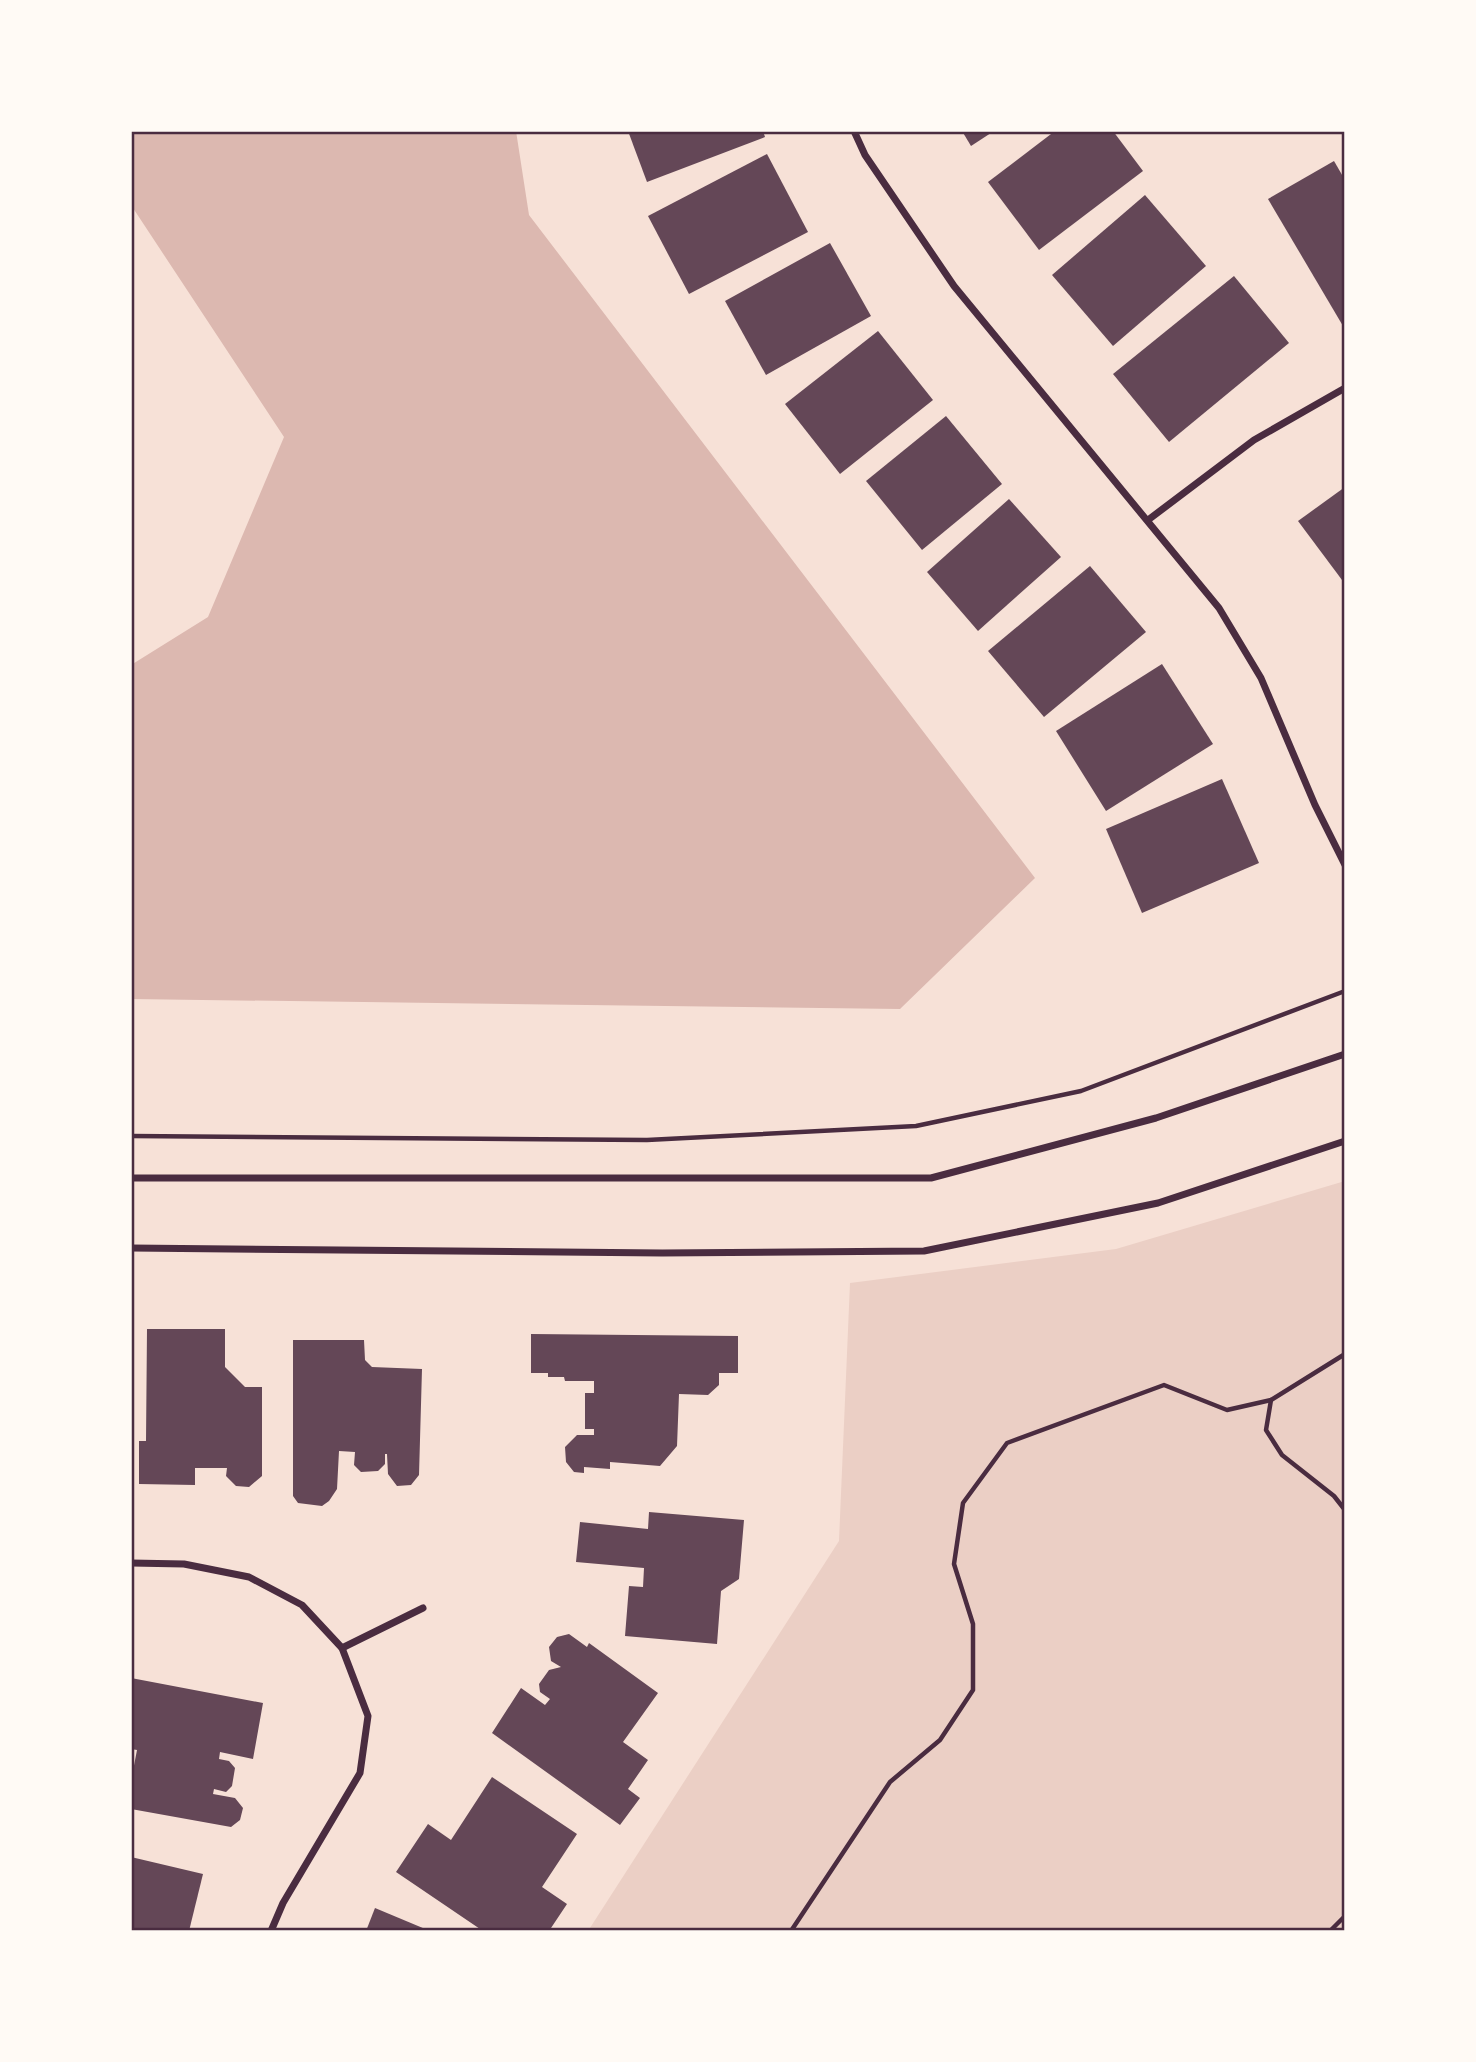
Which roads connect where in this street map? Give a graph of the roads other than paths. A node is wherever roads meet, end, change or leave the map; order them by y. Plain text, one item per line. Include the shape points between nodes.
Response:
1 (854, 131) edge
2 (1345, 388) edge
3 (1148, 520) junction
4 (1345, 865) edge
5 (1345, 1054) edge
6 (1345, 1141) edge
7 (131, 1178) edge
8 (131, 1248) edge
9 (131, 1563) edge
10 (423, 1608) dead end
11 (342, 1648) junction
12 (271, 1931) edge

1 - 3 street via 954,286
2 - 3 street via 1254,440
3 - 4 street via 1219,608 1261,678
5 - 7 street via 1156,1118 930,1178
6 - 8 street via 1158,1202 924,1251
9 - 11 street via 184,1564 249,1577 302,1605
10 - 11 street
11 - 12 street via 369,1716 360,1773

